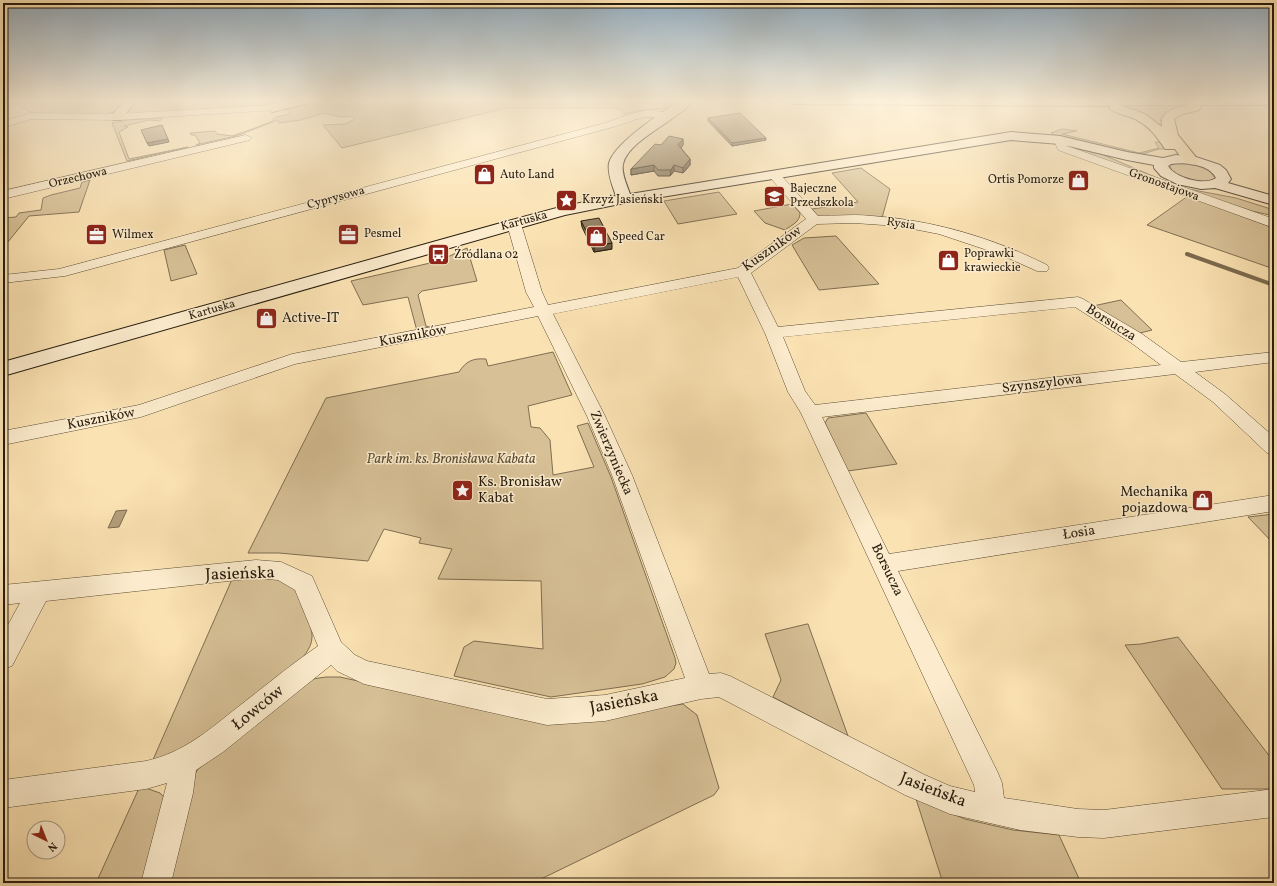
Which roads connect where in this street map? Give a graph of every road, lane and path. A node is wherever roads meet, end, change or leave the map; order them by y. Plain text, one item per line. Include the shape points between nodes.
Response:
1 (232, 141) edge
2 (552, 141) edge
3 (633, 141) edge
4 (969, 141) edge
5 (1060, 141) edge
6 (1066, 141) edge
7 (1164, 141) edge
8 (1177, 141) edge
9 (1192, 160) junction
10 (1167, 163) junction
11 (774, 175) junction
12 (1220, 182) junction
13 (3, 195) edge
14 (626, 199) junction
15 (1274, 201) edge
16 (814, 220) junction
17 (514, 224) junction
18 (1274, 224) edge
19 (1042, 268) dead end
20 (743, 272) junction
21 (3, 279) edge
22 (542, 311) junction
23 (773, 333) junction
24 (1274, 357) edge
25 (1178, 368) junction
26 (3, 369) edge
27 (810, 412) junction
28 (3, 438) edge
29 (1274, 448) edge
30 (1274, 503) edge
31 (884, 564) junction
32 (39, 591) junction
33 (3, 594) edge
34 (332, 650) junction
35 (3, 658) edge
36 (701, 687) junction
37 (183, 764) junction
38 (3, 794) edge
39 (1274, 803) edge
40 (992, 810) junction
41 (156, 883) edge

1 - 13 street, Orzechowa
2 - 21 street, Cyprysowa via 60,273
3 - 14 street via 621,152 616,162 617,177
4 - 11 street, Kartuska
5 - 18 street, Gronostajowa via 1062,148
6 - 10 street, Kartuska
7 - 10 main road
8 - 9 main road
9 - 10 street
9 - 12 street via 1221,173
10 - 12 street via 1169,175 1184,181 1201,185
11 - 14 street, Kartuska
11 - 16 street
12 - 15 street, Gronostajowa
14 - 17 street, Kartuska
16 - 19 street, Rysia via 878,220 930,229 975,241
16 - 20 street, Kuszników
17 - 22 street, Zwierzyniecka
17 - 26 street, Kartuska
20 - 22 street, Kuszników
20 - 23 street, Borsucza
22 - 28 street, Kuszników via 292,359 141,412
22 - 36 street, Zwierzyniecka via 596,416 622,475
23 - 25 street, Borsucza via 1078,302
23 - 27 street, Borsucza via 797,392
24 - 25 street, Szynszylowa
25 - 27 street, Szynszylowa
25 - 29 street, Borsucza via 1219,398
27 - 31 street, Borsucza
30 - 31 street, Łosia
31 - 40 street, Borsucza via 988,783
32 - 33 street, Jasieńska
32 - 34 street, Jasieńska via 256,570 281,571 304,583
32 - 35 street
34 - 36 street, Jasieńska via 346,663 364,672 547,712 605,708
34 - 37 street, Łowców via 307,667 206,750
36 - 40 street, Jasieńska via 721,685 915,785 950,800
37 - 38 street, Łowców via 165,771
37 - 41 street via 179,793
39 - 40 street, Jasieńska via 1104,824 1020,816

